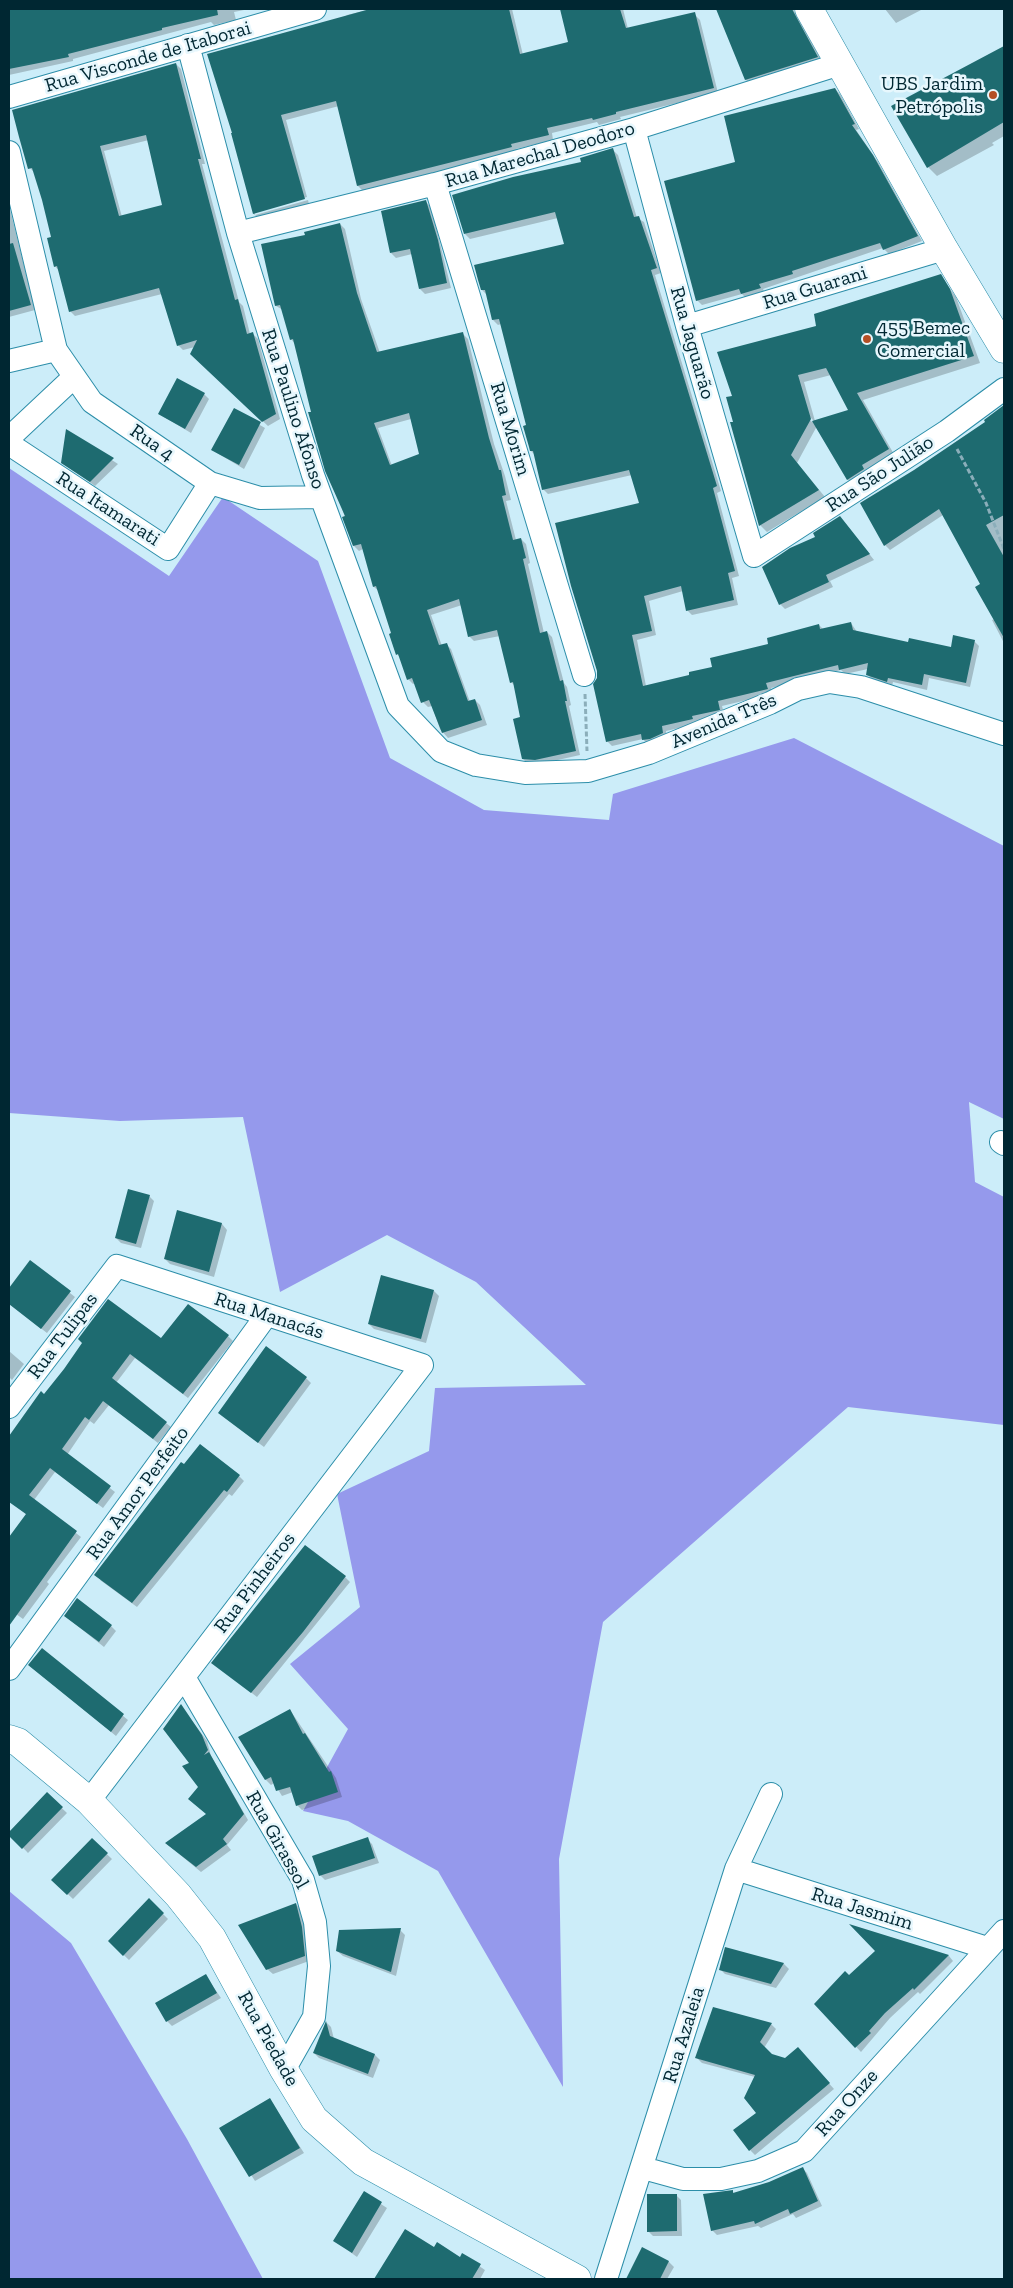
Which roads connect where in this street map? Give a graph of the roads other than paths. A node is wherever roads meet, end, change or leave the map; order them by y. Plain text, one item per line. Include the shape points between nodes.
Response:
1 (315, 9) edge
2 (808, 9) edge
3 (188, 45) junction
4 (840, 64) junction
5 (9, 96) edge
6 (634, 129) junction
7 (9, 152) edge
8 (435, 184) junction
9 (238, 233) junction
10 (944, 249) junction
11 (687, 326) junction
12 (1004, 349) edge
13 (56, 350) junction
14 (9, 361) edge
15 (74, 376) junction
16 (1004, 389) edge
17 (9, 438) edge
18 (9, 444) edge
19 (210, 483) junction
20 (321, 497) junction
21 (754, 556) joint
22 (584, 675) road end
23 (1004, 734) edge
24 (442, 751) joint
25 (117, 1266) joint
26 (266, 1316) junction
27 (422, 1365) joint
28 (9, 1407) edge
29 (9, 1669) edge
30 (184, 1677) junction
31 (9, 1739) edge
32 (771, 1794) dead end
33 (89, 1801) junction
34 (736, 1869) junction
35 (1004, 1931) edge
36 (987, 1948) junction
37 (284, 2070) junction
38 (643, 2168) junction
39 (577, 2279) edge
40 (606, 2279) edge

1 - 3 street, Rua Visconde de Itaborai
2 - 4 street
3 - 5 street, Rua Visconde de Itaborai
3 - 9 street, Rua Paulino Afonso
4 - 6 street, Rua Marechal Deodoro
4 - 10 street
6 - 8 street, Rua Marechal Deodoro
6 - 11 street, Rua Jaguarão
7 - 13 street
8 - 9 street, Rua Marechal Deodoro
8 - 22 street, Rua Morim
9 - 20 street, Rua Paulino Afonso
10 - 11 street, Rua Guarani
10 - 12 street
11 - 21 street, Rua Jaguarão
13 - 14 street
13 - 15 street, Rua 4
15 - 17 street
15 - 19 street, Rua 4 via 92,402
16 - 21 street, Rua São Julião via 947,431
18 - 19 street, Rua Itamarati via 168,549
19 - 20 street, Rua 4 via 260,498
20 - 24 street, Rua Paulino Afonso via 398,706
23 - 24 street, Avenida Três via 861,687 829,682 798,689 649,753 588,771 525,773 476,765
25 - 26 street, Rua Manacás
25 - 28 street, Rua Tulipas
26 - 27 street, Rua Manacás
26 - 29 street, Rua Amor Perfeito
27 - 30 street, Rua Pinheiros
30 - 33 street, Rua Pinheiros
30 - 37 street, Rua Girassol via 303,1880 315,1922 319,1966 314,2017
31 - 33 street, Rua Piedade via 18,1742
32 - 34 street, Rua Azaleia
33 - 37 street, Rua Piedade via 178,1895 212,1938
34 - 36 street, Rua Jasmim
34 - 38 street, Rua Azaleia
35 - 36 street, Rua Onze
36 - 38 street, Rua Onze via 804,2151 758,2171 722,2179 683,2179
37 - 39 street, Rua Piedade via 314,2119 363,2162
38 - 40 street, Rua Azaleia

